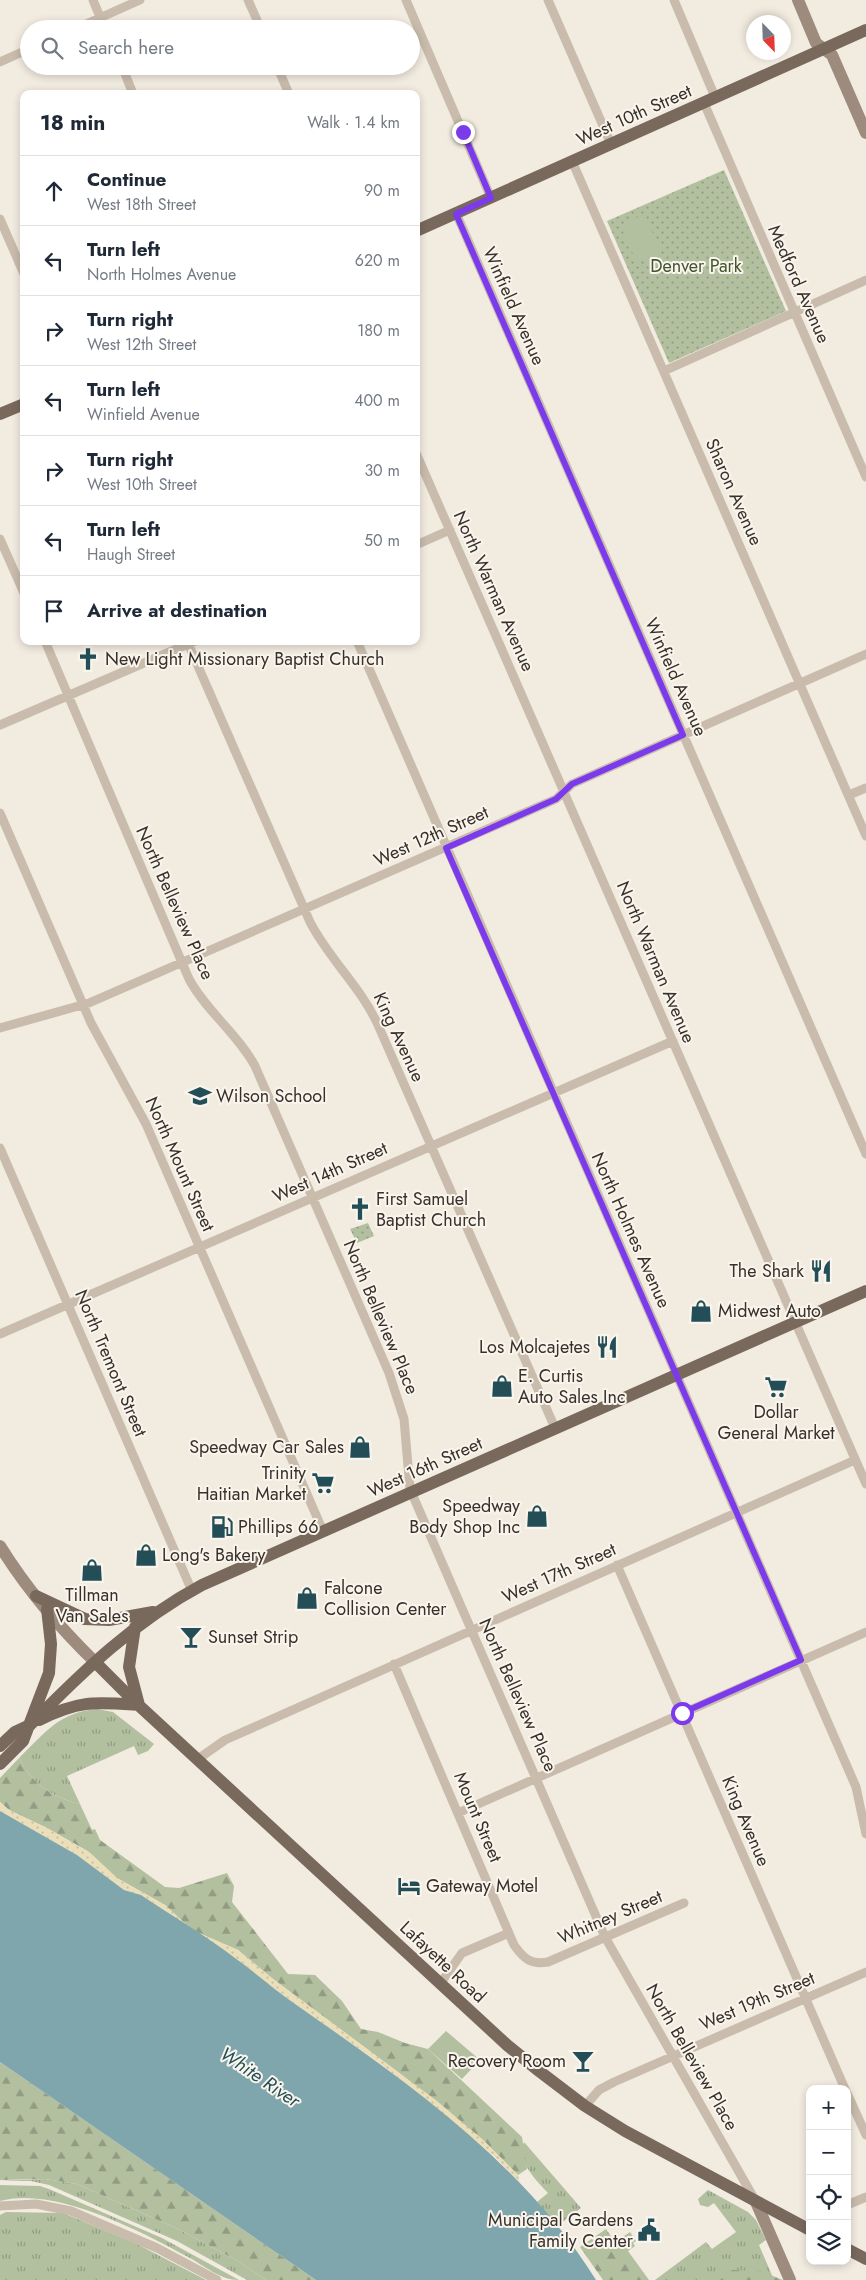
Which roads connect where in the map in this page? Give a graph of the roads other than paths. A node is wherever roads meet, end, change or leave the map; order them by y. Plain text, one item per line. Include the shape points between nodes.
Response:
1 (93, 0) edge
2 (140, 0) edge
3 (248, 0) edge
4 (406, 0) edge
5 (548, 0) edge
6 (674, 0) edge
7 (798, 0) edge
8 (101, 17) junction
9 (94, 20) edge
10 (102, 20) edge
11 (257, 20) edge
12 (415, 20) edge
13 (866, 30) edge
14 (420, 33) edge
15 (824, 49) junction
16 (20, 53) edge
17 (0, 62) edge
18 (126, 75) edge
19 (281, 75) edge
20 (132, 90) edge
21 (287, 90) edge
22 (709, 100) junction
23 (866, 132) edge
24 (610, 144) junction
25 (572, 161) junction
26 (491, 198) junction
27 (456, 214) junction
28 (0, 220) edge
29 (420, 229) edge
30 (20, 265) edge
31 (866, 280) edge
32 (794, 313) junction
33 (664, 372) junction
34 (20, 406) edge
35 (0, 414) edge
36 (420, 462) edge
37 (866, 477) edge
38 (450, 530) junction
39 (0, 539) edge
40 (420, 543) edge
41 (20, 584) edge
42 (47, 645) edge
43 (183, 645) edge
44 (191, 645) edge
45 (358, 645) edge
46 (866, 654) edge
47 (800, 684) junction
48 (68, 695) junction
49 (0, 725) edge
50 (683, 735) junction
51 (866, 788) edge
52 (565, 792) junction
53 (849, 795) junction
54 (0, 813) edge
55 (866, 836) edge
56 (446, 848) junction
57 (304, 909) junction
58 (182, 963) junction
59 (83, 1004) junction
60 (0, 1028) edge
61 (673, 1041) junction
62 (554, 1093) junction
63 (431, 1146) junction
64 (0, 1148) edge
65 (866, 1154) edge
66 (312, 1198) junction
67 (199, 1247) junction
68 (866, 1291) edge
69 (68, 1304) junction
70 (795, 1323) junction
71 (0, 1334) edge
72 (676, 1375) junction
73 (555, 1428) junction
74 (855, 1460) junction
75 (866, 1484) edge
76 (412, 1492) junction
77 (737, 1513) junction
78 (324, 1532) junction
79 (0, 1546) edge
80 (617, 1565) junction
81 (192, 1591) junction
82 (36, 1596) junction
83 (47, 1610) junction
84 (158, 1611) junction
85 (135, 1627) junction
86 (472, 1631) junction
87 (866, 1632) edge
88 (801, 1660) junction
89 (95, 1662) junction
90 (394, 1664) junction
91 (139, 1705) junction
92 (682, 1713) junction
93 (30, 1724) junction
94 (3, 1753) edge
95 (198, 1759) junction
96 (536, 1777) junction
97 (458, 1812) junction
98 (866, 1834) edge
99 (684, 1903) dead end
100 (509, 1933) junction
101 (605, 1938) junction
102 (548, 1962) joint
103 (866, 1972) edge
104 (440, 1984) junction
105 (805, 1999) junction
106 (672, 2055) junction
107 (843, 2085) edge
108 (851, 2102) edge
109 (586, 2106) junction
110 (866, 2135) edge
111 (866, 2197) edge
112 (756, 2202) junction
113 (851, 2203) edge
114 (0, 2206) edge
115 (806, 2226) edge
116 (851, 2252) edge
117 (866, 2259) edge
118 (217, 2280) edge
119 (790, 2280) edge

1 - 8 street
2 - 8 street
3 - 11 street
4 - 12 street
5 - 24 street
6 - 22 street, Medford Avenue
7 - 15 main road via 816,43
8 - 9 street
8 - 10 street
13 - 15 main road, West 10th Street
14 - 26 street
15 - 22 main road, West 10th Street
15 - 23 main road via 833,57
16 - 17 street
18 - 20 street
19 - 21 street
22 - 24 main road, West 10th Street
22 - 32 street, Medford Avenue
24 - 25 main road, West 10th Street
25 - 26 main road, West 10th Street
25 - 33 street, Sharon Avenue
26 - 27 main road, West 10th Street
27 - 29 main road, West 10th Street
27 - 50 street, Winfield Avenue
28 - 30 street
31 - 32 street
32 - 33 street
32 - 37 street, Medford Avenue
33 - 47 street, Sharon Avenue
34 - 35 main road
36 - 38 street, North Warman Avenue
38 - 40 street
38 - 52 street, North Warman Avenue
39 - 41 street
42 - 48 street, North Belleview Place
43 - 48 street
44 - 57 street, King Avenue
45 - 56 street, North Holmes Avenue
46 - 47 street, West 12th Street
47 - 50 street, West 12th Street
47 - 53 street, Sharon Avenue
48 - 49 street
48 - 58 street, North Belleview Place
50 - 52 street, West 12th Street via 572,784
50 - 65 street, Winfield Avenue
51 - 53 street
52 - 56 street, West 12th Street via 556,799
52 - 61 street, North Warman Avenue
53 - 55 street, Sharon Avenue
54 - 59 street, North Mount Street
56 - 57 street, West 12th Street
56 - 62 street, North Holmes Avenue
57 - 58 street, West 12th Street
57 - 63 street, King Avenue via 323,946 371,1009
58 - 59 street, West 12th Street
58 - 66 street, North Belleview Place via 198,995 251,1058
59 - 60 street, West 12th Street
59 - 67 street, North Mount Street via 138,1107
61 - 62 street, West 14th Street
61 - 70 street, North Warman Avenue
62 - 63 street, West 14th Street
62 - 72 street, North Holmes Avenue
63 - 66 street, West 14th Street
63 - 73 street, King Avenue
64 - 69 street, North Tremont Street
66 - 67 street, West 14th Street
66 - 76 street, North Belleview Place via 396,1389 404,1422
67 - 69 street, West 14th Street
67 - 78 street, North Mount Street
68 - 70 main road, West 16th Street
69 - 71 street, West 14th Street
69 - 81 street, North Tremont Street
70 - 72 main road, West 16th Street
70 - 74 street, North Warman Avenue
72 - 73 main road, West 16th Street
72 - 77 street, North Holmes Avenue
73 - 76 main road, West 16th Street
74 - 75 street, North Warman Avenue
74 - 77 street, West 17th Street
76 - 78 main road, West 16th Street
76 - 86 street, North Belleview Place
77 - 80 street, West 17th Street
77 - 88 street, North Holmes Avenue
78 - 81 main road, West 16th Street
79 - 82 main road
80 - 86 street, West 17th Street
80 - 92 street, King Avenue
81 - 84 main road, West 16th Street
82 - 83 main road
82 - 84 main road via 85,1619 109,1620
83 - 89 main road
83 - 93 main road via 52,1644 49,1673
84 - 85 main road, West 16th Street
85 - 89 main road, West 16th Street
85 - 91 main road via 129,1667
86 - 90 street, West 17th Street
86 - 96 street, North Belleview Place
87 - 88 street
88 - 92 street
88 - 98 street, North Holmes Avenue via 856,1786
89 - 91 main road, Lafayette Road
89 - 93 main road, West 16th Street
90 - 95 street, West 17th Street via 225,1740
90 - 97 street, Mount Street
91 - 93 main road via 83,1703 63,1708
91 - 95 main road, Lafayette Road
92 - 96 street
92 - 105 street, King Avenue
93 - 94 main road, West 16th Street via 23,1741
95 - 104 main road, Lafayette Road
96 - 97 street
96 - 101 street, North Belleview Place
97 - 100 street, Mount Street
99 - 101 street, Whitney Street
100 - 102 street, Mount Street via 524,1958 531,1962
100 - 104 street via 462,1953
101 - 102 street, Whitney Street
101 - 106 street, North Belleview Place
103 - 105 street, West 19th Street
104 - 109 main road, Lafayette Road via 520,2056
105 - 106 street, West 19th Street
105 - 107 street, King Avenue
106 - 109 street, West 19th Street via 604,2087
106 - 112 street, North Belleview Place
108 - 110 street
109 - 112 main road, Lafayette Road
111 - 113 street
112 - 115 main road, Lafayette Road
112 - 119 main road
114 - 118 street via 31,2204 80,2214
116 - 117 main road

